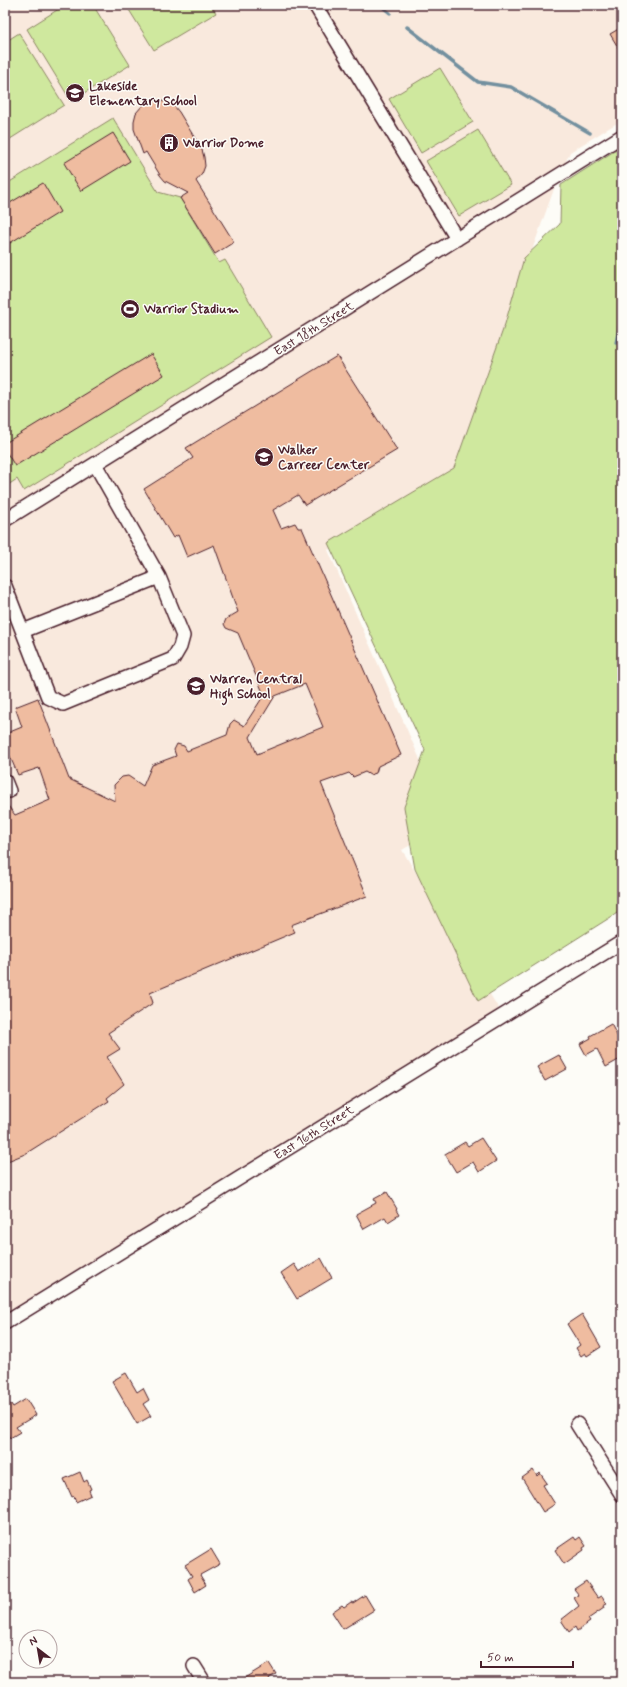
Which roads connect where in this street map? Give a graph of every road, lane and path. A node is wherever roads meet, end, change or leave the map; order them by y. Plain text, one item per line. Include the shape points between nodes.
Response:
1 (315, 5) edge
2 (622, 136) edge
3 (457, 239) junction
4 (95, 464) junction
5 (5, 520) edge
6 (159, 577) junction
7 (5, 586) edge
8 (23, 631) junction
9 (622, 942) edge
10 (5, 1323) edge
11 (577, 1424) dead end
12 (622, 1496) edge
13 (194, 1666) dead end
14 (204, 1682) edge

1 - 3 street
2 - 3 street, East 18th Street
3 - 4 street, East 18th Street
4 - 5 street, East 18th Street
4 - 6 street
6 - 8 street
6 - 8 street via 183,636 180,647 172,659 63,704 48,697
7 - 8 street
9 - 10 street, East 16th Street
11 - 12 street
13 - 14 street

